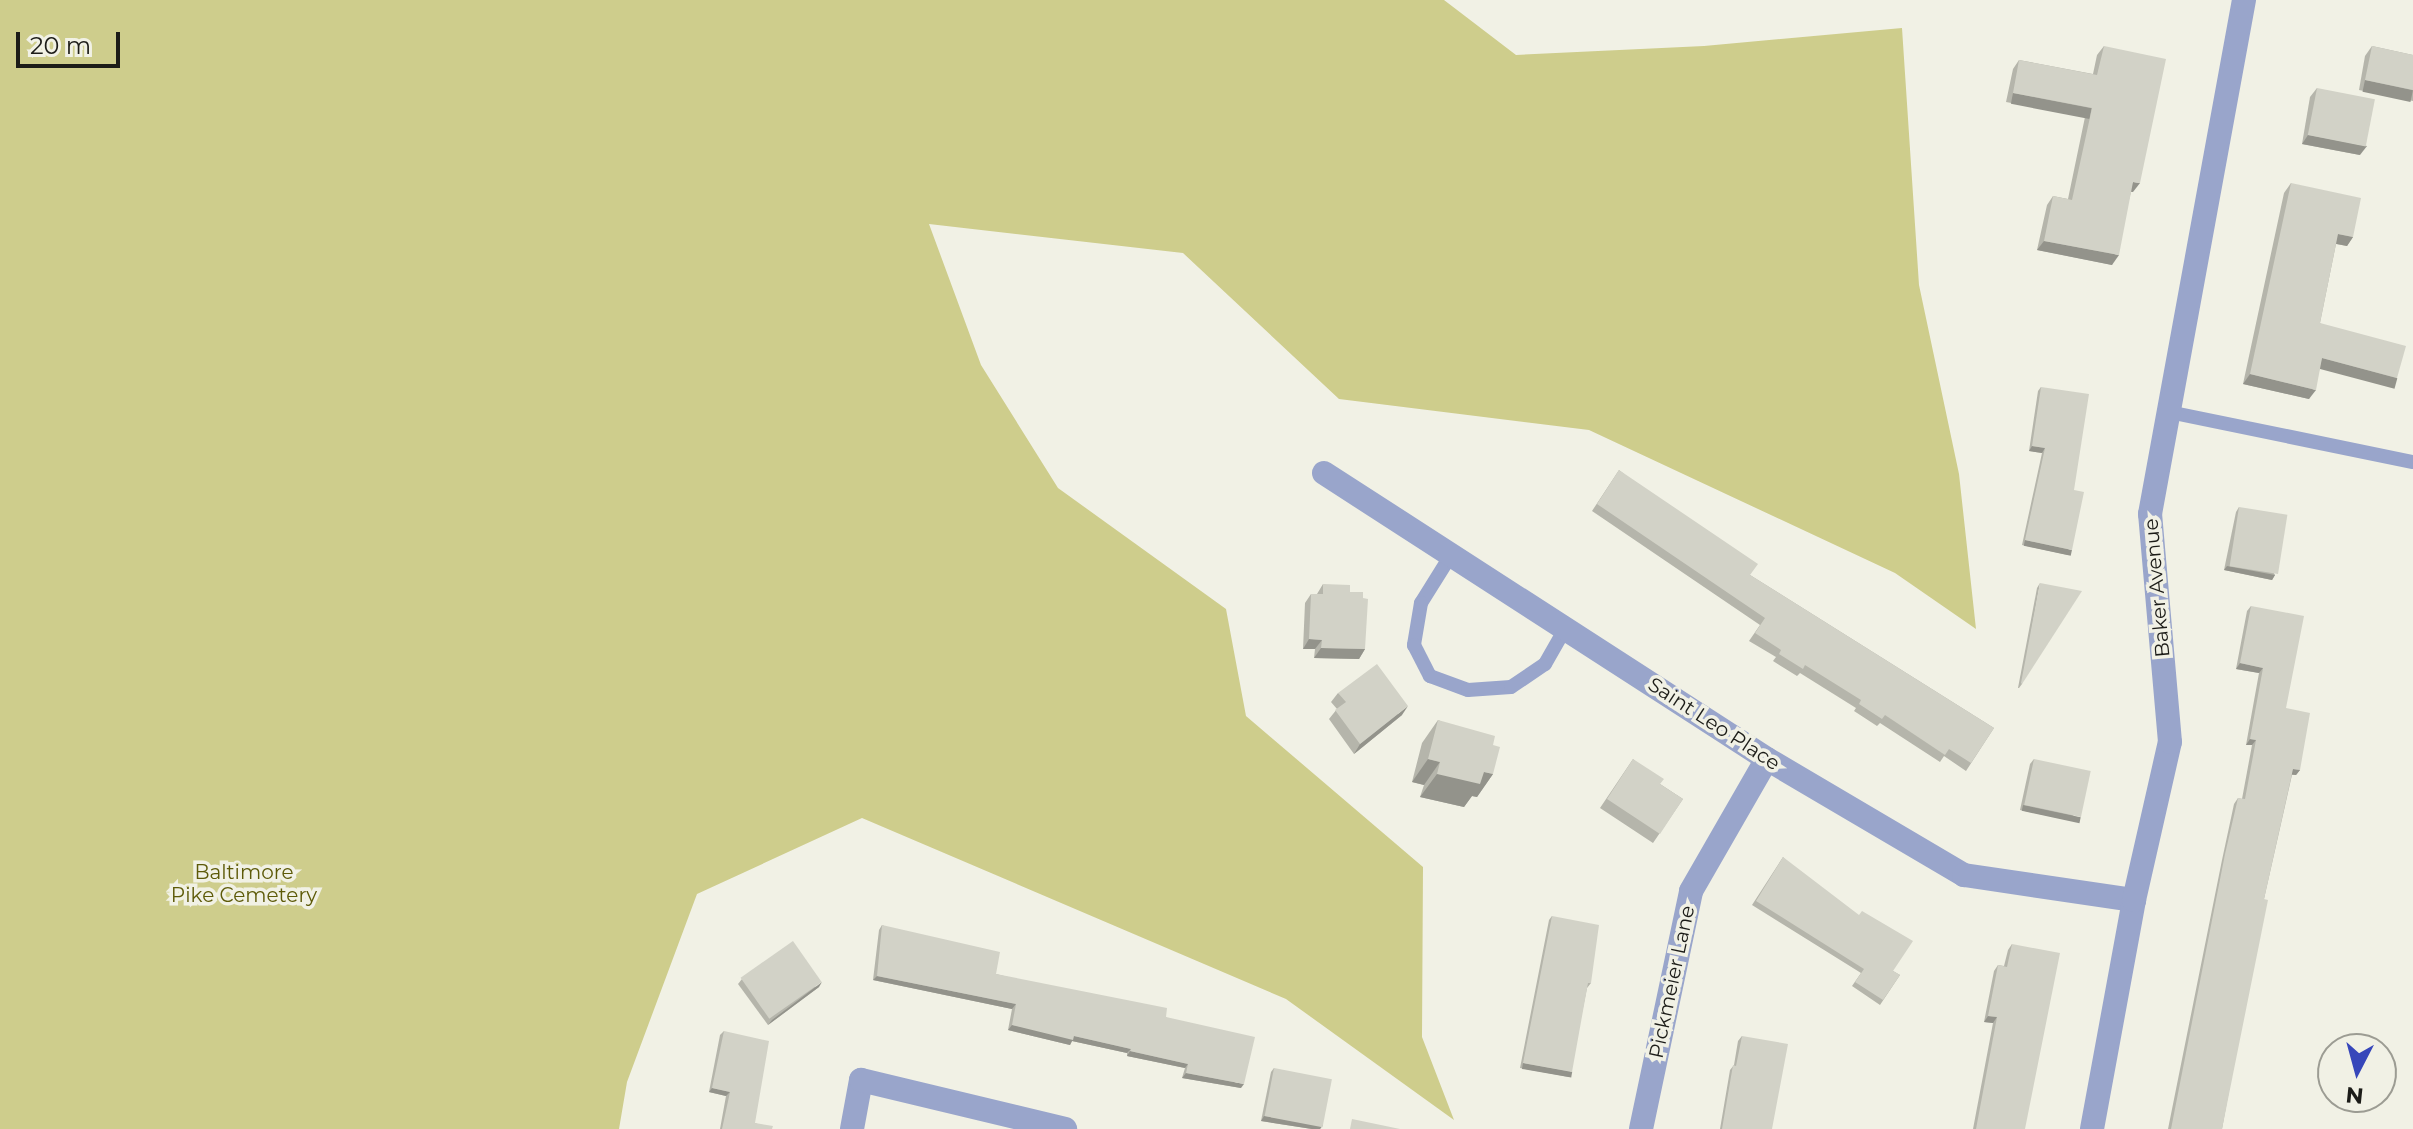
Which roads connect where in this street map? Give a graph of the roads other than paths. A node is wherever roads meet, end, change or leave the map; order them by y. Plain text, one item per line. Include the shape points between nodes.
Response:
1 (2244, 0) edge
2 (2169, 412) junction
3 (2413, 462) edge
4 (1324, 473) dead end
5 (1451, 555) junction
6 (1565, 629) junction
7 (1767, 759) junction
8 (2134, 900) junction
9 (852, 1129) edge
10 (1065, 1129) edge
11 (1641, 1129) edge
12 (2092, 1129) edge

1 - 2 street, Baker Avenue
2 - 3 lane
2 - 8 street, Baker Avenue via 2150,514 2170,742
4 - 5 street, Saint Leo Place
5 - 6 street, Saint Leo Place
5 - 6 lane via 1421,603 1414,645 1430,676 1468,690 1511,687 1545,664
6 - 7 street, Saint Leo Place
7 - 8 street, Saint Leo Place via 1964,875
7 - 11 street, Pickmeier Lane via 1691,891
8 - 12 street, Baker Avenue
9 - 10 street via 861,1080

